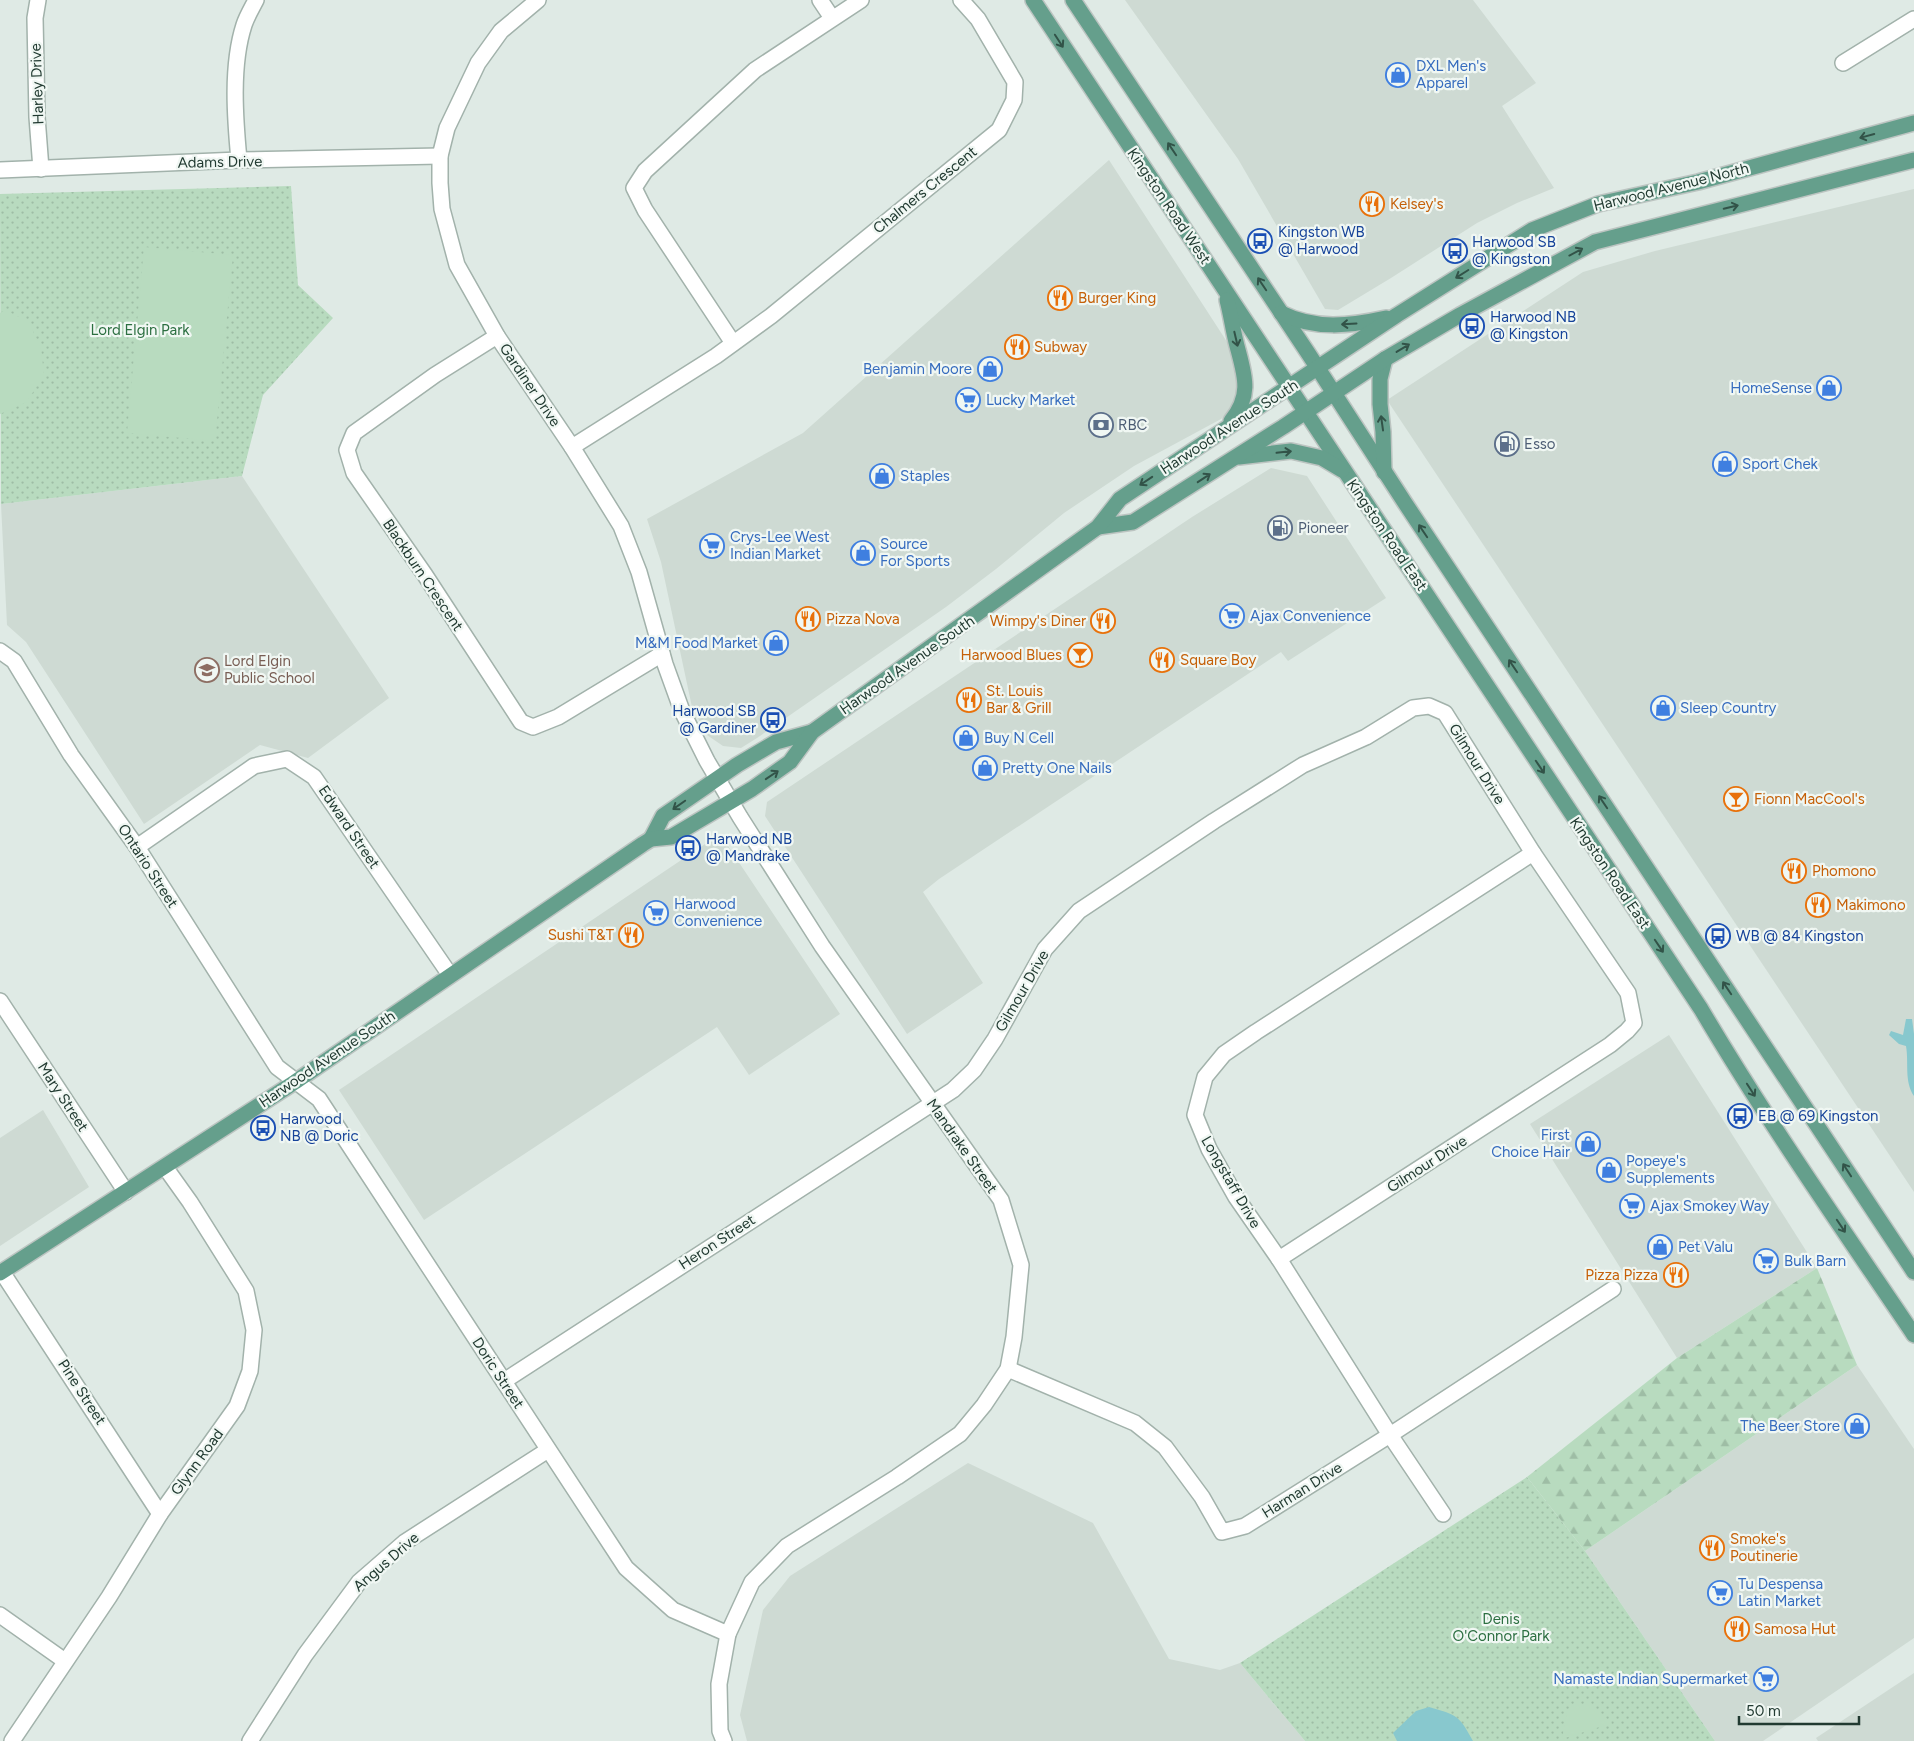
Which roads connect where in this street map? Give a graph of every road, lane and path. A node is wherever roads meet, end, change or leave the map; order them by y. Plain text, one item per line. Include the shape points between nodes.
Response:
1 (38, 0) edge
2 (256, 0) edge
3 (538, 0) edge
4 (820, 0) edge
5 (861, 0) edge
6 (961, 0) edge
7 (1033, 0) edge
8 (1073, 0) edge
9 (832, 18) junction
10 (1914, 19) edge
11 (1843, 63) dead end
12 (1914, 123) edge
13 (440, 156) junction
14 (239, 160) junction
15 (1914, 160) edge
16 (41, 168) junction
17 (0, 170) edge
18 (1225, 291) junction
19 (1281, 313) junction
20 (1397, 315) junction
21 (497, 336) junction
22 (733, 343) junction
23 (1385, 359) junction
24 (1318, 368) junction
25 (1289, 387) junction
26 (1332, 393) junction
27 (1305, 412) junction
28 (1227, 426) junction
29 (572, 446) junction
30 (1235, 457) junction
31 (1344, 471) junction
32 (1384, 472) junction
33 (1098, 527) junction
34 (0, 651) edge
35 (662, 654) junction
36 (812, 732) junction
37 (717, 779) junction
38 (730, 801) junction
39 (651, 839) junction
40 (137, 847) junction
41 (1533, 853) junction
42 (450, 976) junction
43 (0, 1001) edge
44 (295, 1082) junction
45 (931, 1102) junction
46 (165, 1167) junction
47 (126, 1192) junction
48 (1279, 1259) junction
49 (1, 1272) edge
50 (1914, 1272) edge
51 (1613, 1289) dead end
52 (1914, 1336) edge
53 (1008, 1369) junction
54 (504, 1381) junction
55 (1390, 1435) junction
56 (548, 1450) junction
57 (160, 1514) junction
58 (1443, 1514) dead end
59 (0, 1615) edge
60 (728, 1634) junction
61 (65, 1661) junction
62 (12, 1741) edge
63 (250, 1741) edge
64 (724, 1741) edge

1 - 16 street, Harley Drive via 35,28
2 - 14 street via 244,25 236,67
3 - 13 street, Gardiner Drive via 501,31 478,63 447,128
4 - 9 street
5 - 9 street
6 - 22 street, Chalmers Crescent via 978,19 1016,82 1014,100 999,130 779,310
7 -> 18 main road, Kingston Road West
19 -> 8 main road
9 - 22 street via 755,70 645,171 634,188 645,210
10 - 11 street
12 -> 20 main road, Harwood Avenue North via 1698,182 1598,204 1532,230
13 - 14 street, Adams Drive
13 - 21 street, Gardiner Drive via 442,209 457,265
14 - 16 street, Adams Drive
23 -> 15 main road via 1595,242
16 - 17 street, Adams Drive
18 - 25 main road, Kingston Road West
18 -> 28 main road via 1246,379 1240,411
20 -> 19 main road via 1360,324 1334,325 1316,324
19 - 24 main road
20 - 24 main road, Harwood Avenue North
21 - 29 street, Gardiner Drive
21 - 35 street, Blackburn Crescent via 435,375 354,433 347,450 354,473 521,722 533,727 558,717
22 - 29 street, Chalmers Crescent
23 - 26 main road
32 -> 23 main road via 1380,379
24 - 25 main road, Harwood Avenue South
24 - 26 main road
25 - 27 main road, Kingston Road West
25 - 28 main road, Harwood Avenue South
26 - 27 main road, Harwood Avenue South
26 - 32 main road
27 - 30 main road, Harwood Avenue South
27 - 31 main road, Kingston Road East
28 -> 33 main road, Harwood Avenue South via 1120,499
29 - 35 street, Gardiner Drive via 621,526 639,572
30 -> 31 main road via 1291,451 1322,458
33 -> 30 main road, Harwood Avenue South via 1133,522
31 -> 52 main road, Kingston Road East
50 -> 32 main road
33 - 36 main road, Harwood Avenue South
34 - 40 street, Ontario Street via 14,660 71,755
35 - 37 street, Gardiner Drive via 682,711
36 - 37 main road, Harwood Avenue South via 776,742
38 -> 36 main road, Harwood Avenue South via 790,762
37 - 38 street, Mandrake Street
37 -> 39 main road, Harwood Avenue South via 663,816
38 - 39 main road, Harwood Avenue South via 671,837
38 - 45 street, Mandrake Street via 822,946
39 - 42 main road, Harwood Avenue South
40 - 42 street, Edward Street via 254,766 287,759 314,777
40 - 44 street, Ontario Street via 277,1067
41 - 45 street, Gilmour Drive via 1445,713 1430,706 1413,708 1366,737 1304,765 1079,911 1045,949 974,1070 953,1090
41 - 48 street, Longstaff Drive via 1256,1032 1224,1054 1206,1077 1194,1114 1236,1197
41 - 48 street, Gilmour Drive via 1628,993 1634,1022 1610,1045
42 - 44 main road, Harwood Avenue South
43 - 47 street, Mary Street
44 - 46 main road, Harwood Avenue South
44 - 54 street, Doric Street via 319,1099
45 - 53 street, Mandrake Street via 1001,1200 1021,1265
45 - 54 street, Heron Street
46 - 47 main road, Harwood Avenue South
46 - 57 street, Glynn Road via 246,1291 254,1330 250,1371 237,1406
47 - 49 main road, Harwood Avenue South
48 - 55 street, Longstaff Drive
49 - 57 street, Pine Street
51 - 55 street, Harman Drive
53 - 55 street, Harman Drive via 1135,1423 1165,1447 1202,1497 1222,1532 1245,1526
53 - 60 street, Mandrake Street via 960,1434 788,1546 752,1582
54 - 56 street, Doric Street
55 - 58 street, Longstaff Drive
56 - 60 street, Doric Street via 626,1568 673,1610
56 - 63 street, Angus Drive via 405,1542 359,1582 305,1655
57 - 61 street, Glynn Road
59 - 61 street
60 - 64 street, Mandrake Street via 718,1684 720,1731
61 - 62 street, Glynn Road

